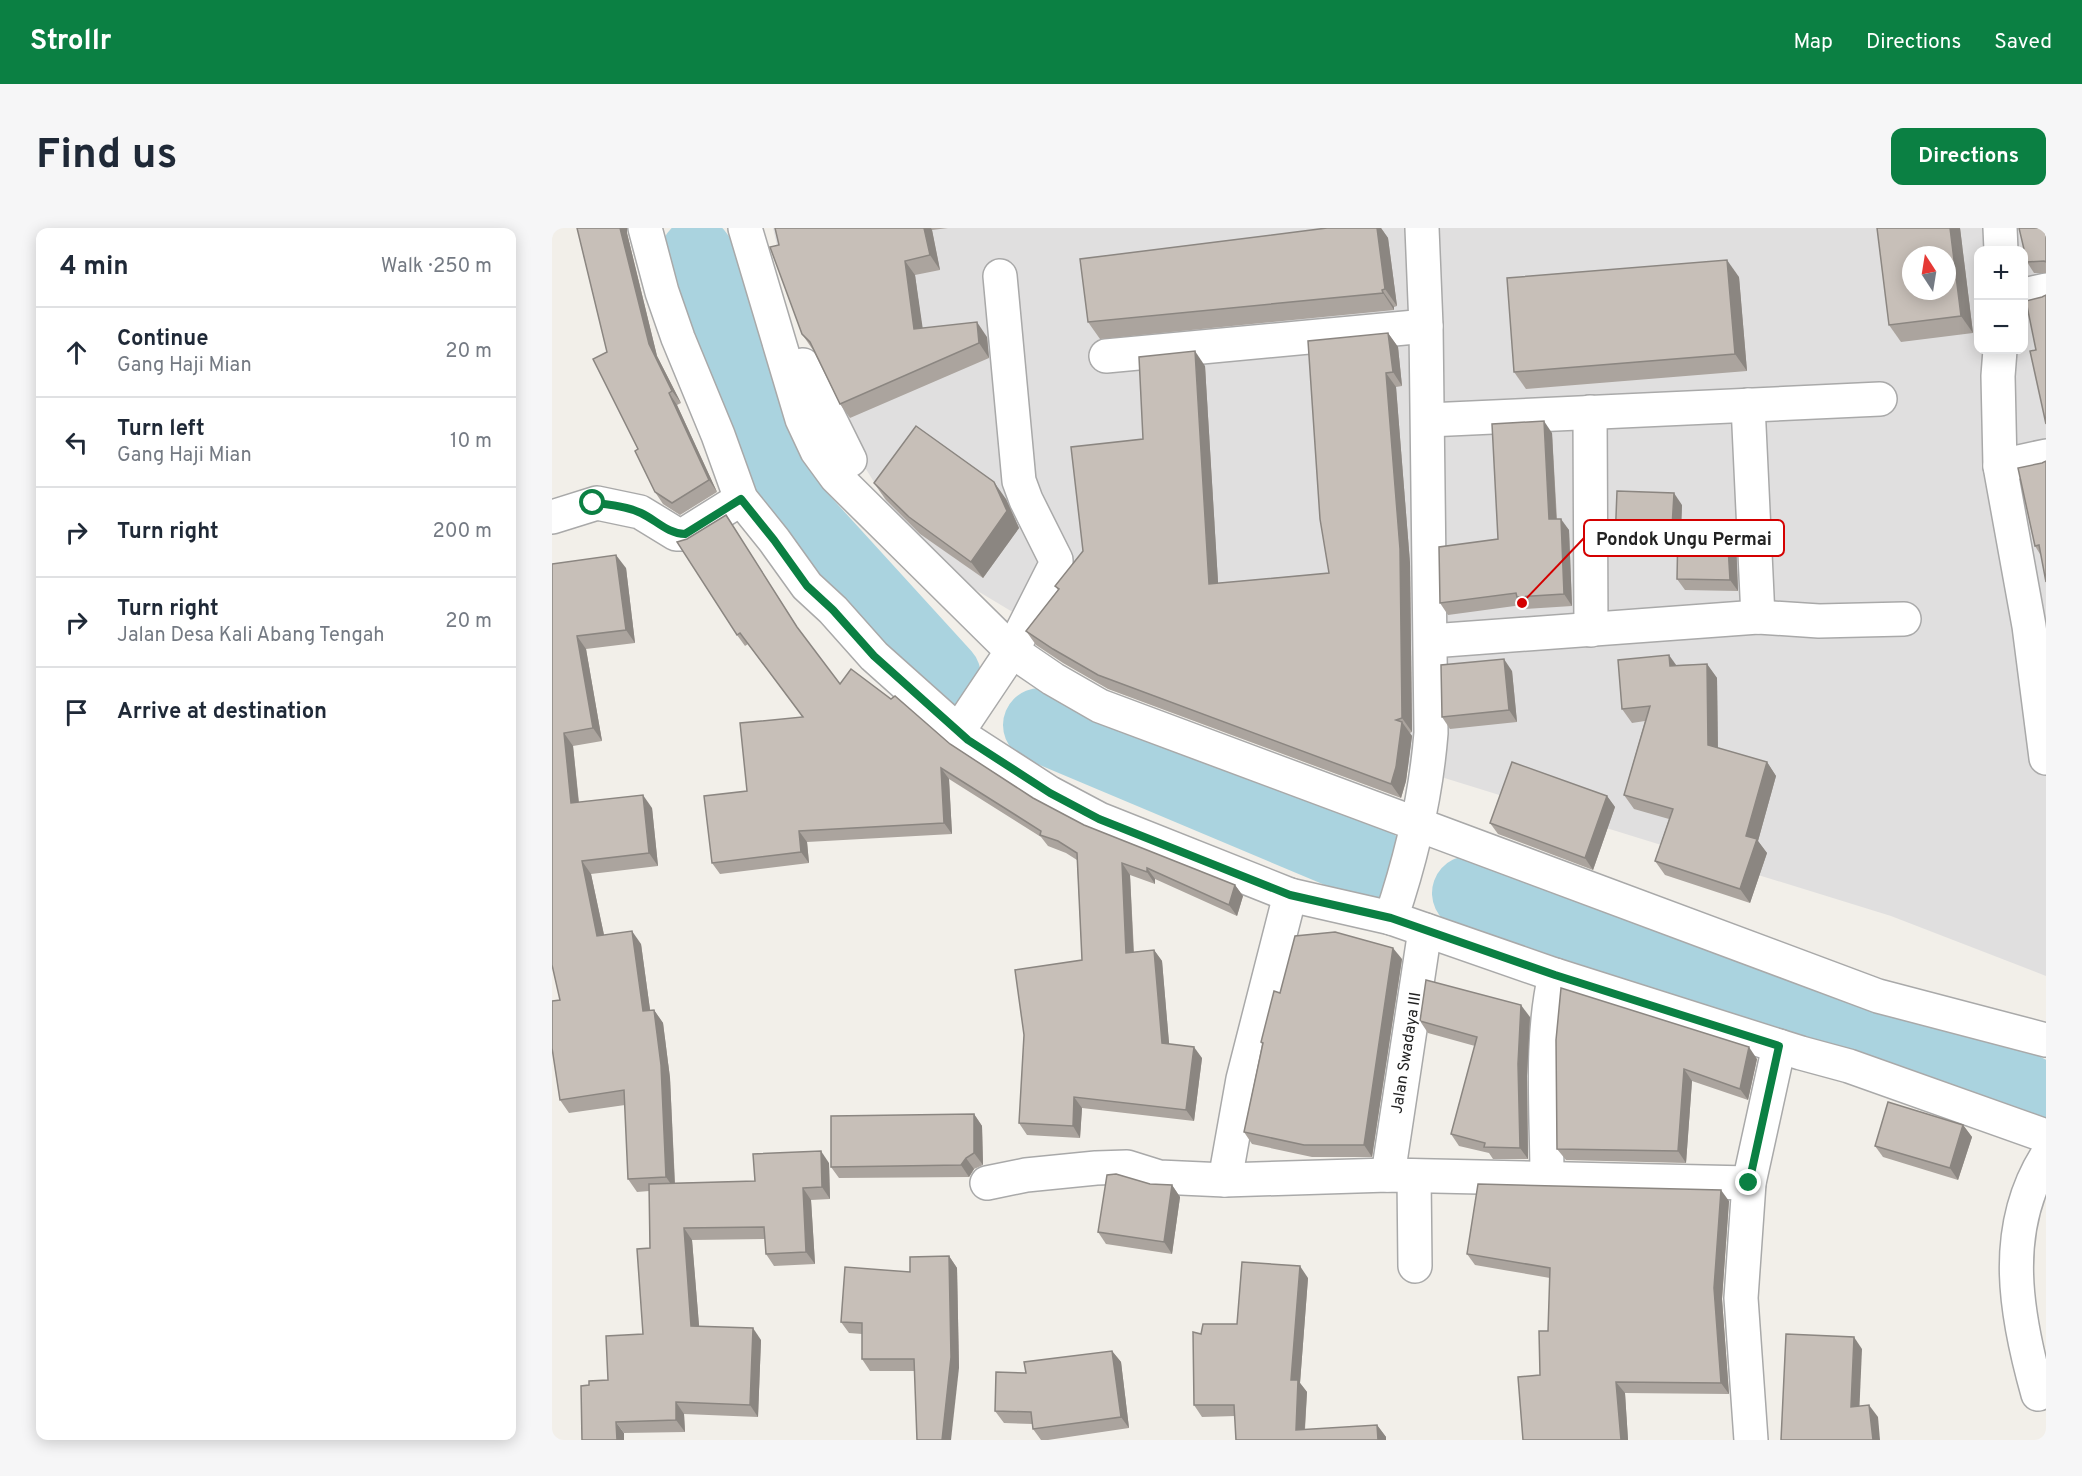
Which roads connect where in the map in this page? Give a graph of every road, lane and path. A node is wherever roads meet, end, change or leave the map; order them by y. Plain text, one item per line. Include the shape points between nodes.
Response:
1 (645, 228) edge
2 (745, 228) edge
3 (762, 228) edge
4 (1422, 228) edge
5 (2000, 228) edge
6 (2001, 246) edge
7 (1000, 276) dead end
8 (2046, 290) edge
9 (2028, 294) edge
10 (1426, 326) junction
11 (2000, 354) edge
12 (1106, 356) dead end
13 (1880, 399) dead end
14 (1748, 405) junction
15 (1590, 412) junction
16 (1428, 420) junction
17 (2046, 456) edge
18 (850, 460) dead end
19 (2000, 466) junction
20 (741, 499) junction
21 (552, 517) edge
22 (1758, 616) junction
23 (1904, 619) dead end
24 (1590, 630) junction
25 (1431, 641) junction
26 (1005, 661) junction
27 (964, 724) junction
28 (2046, 758) edge
29 (1416, 829) junction
30 (1290, 895) junction
31 (1391, 918) junction
32 (1425, 930) junction
33 (1555, 975) junction
34 (2046, 1040) edge
35 (1790, 1050) junction
36 (2046, 1136) edge
37 (2046, 1157) edge
38 (1401, 1176) junction
39 (1547, 1179) junction
40 (1225, 1180) junction
41 (987, 1183) dead end
42 (1749, 1183) junction
43 (1415, 1266) dead end
44 (2038, 1394) dead end
45 (1751, 1440) edge

1 - 20 street via 678,338
2 - 26 street via 802,419 817,451 836,477
3 - 18 street via 804,368
4 - 10 street
5 - 6 street
7 - 26 street via 1019,481 1056,560
8 - 9 street
10 - 12 street
10 - 16 street
11 - 19 street
13 - 14 street
14 - 15 street
14 - 22 street
15 - 16 street
15 - 24 street
16 - 25 street
17 - 19 street
19 - 28 street via 2029,626
20 - 21 street via 685,534 676,534 640,512 597,503
20 - 27 street via 807,586 874,656
22 - 23 street via 1819,621
22 - 24 street
24 - 25 street
25 - 29 street via 1429,757
26 - 27 street
26 - 29 street via 1053,679 1100,706
27 - 30 street via 968,740 1050,793 1099,819
29 - 31 street
29 - 34 street via 1878,996
30 - 31 street
30 - 40 street via 1243,1079
31 - 32 street
32 - 33 street
32 - 38 street, Jalan Swadaya III
33 - 35 street
33 - 39 street via 1547,1042
35 - 36 street via 1849,1066
35 - 42 street
37 - 44 street via 2024,1202 2017,1253 2022,1336
38 - 39 street
38 - 40 street
38 - 43 street, Jalan Swadaya III
39 - 42 street
40 - 41 street via 1159,1177 1127,1167 1026,1175
42 - 45 street via 1742,1298

